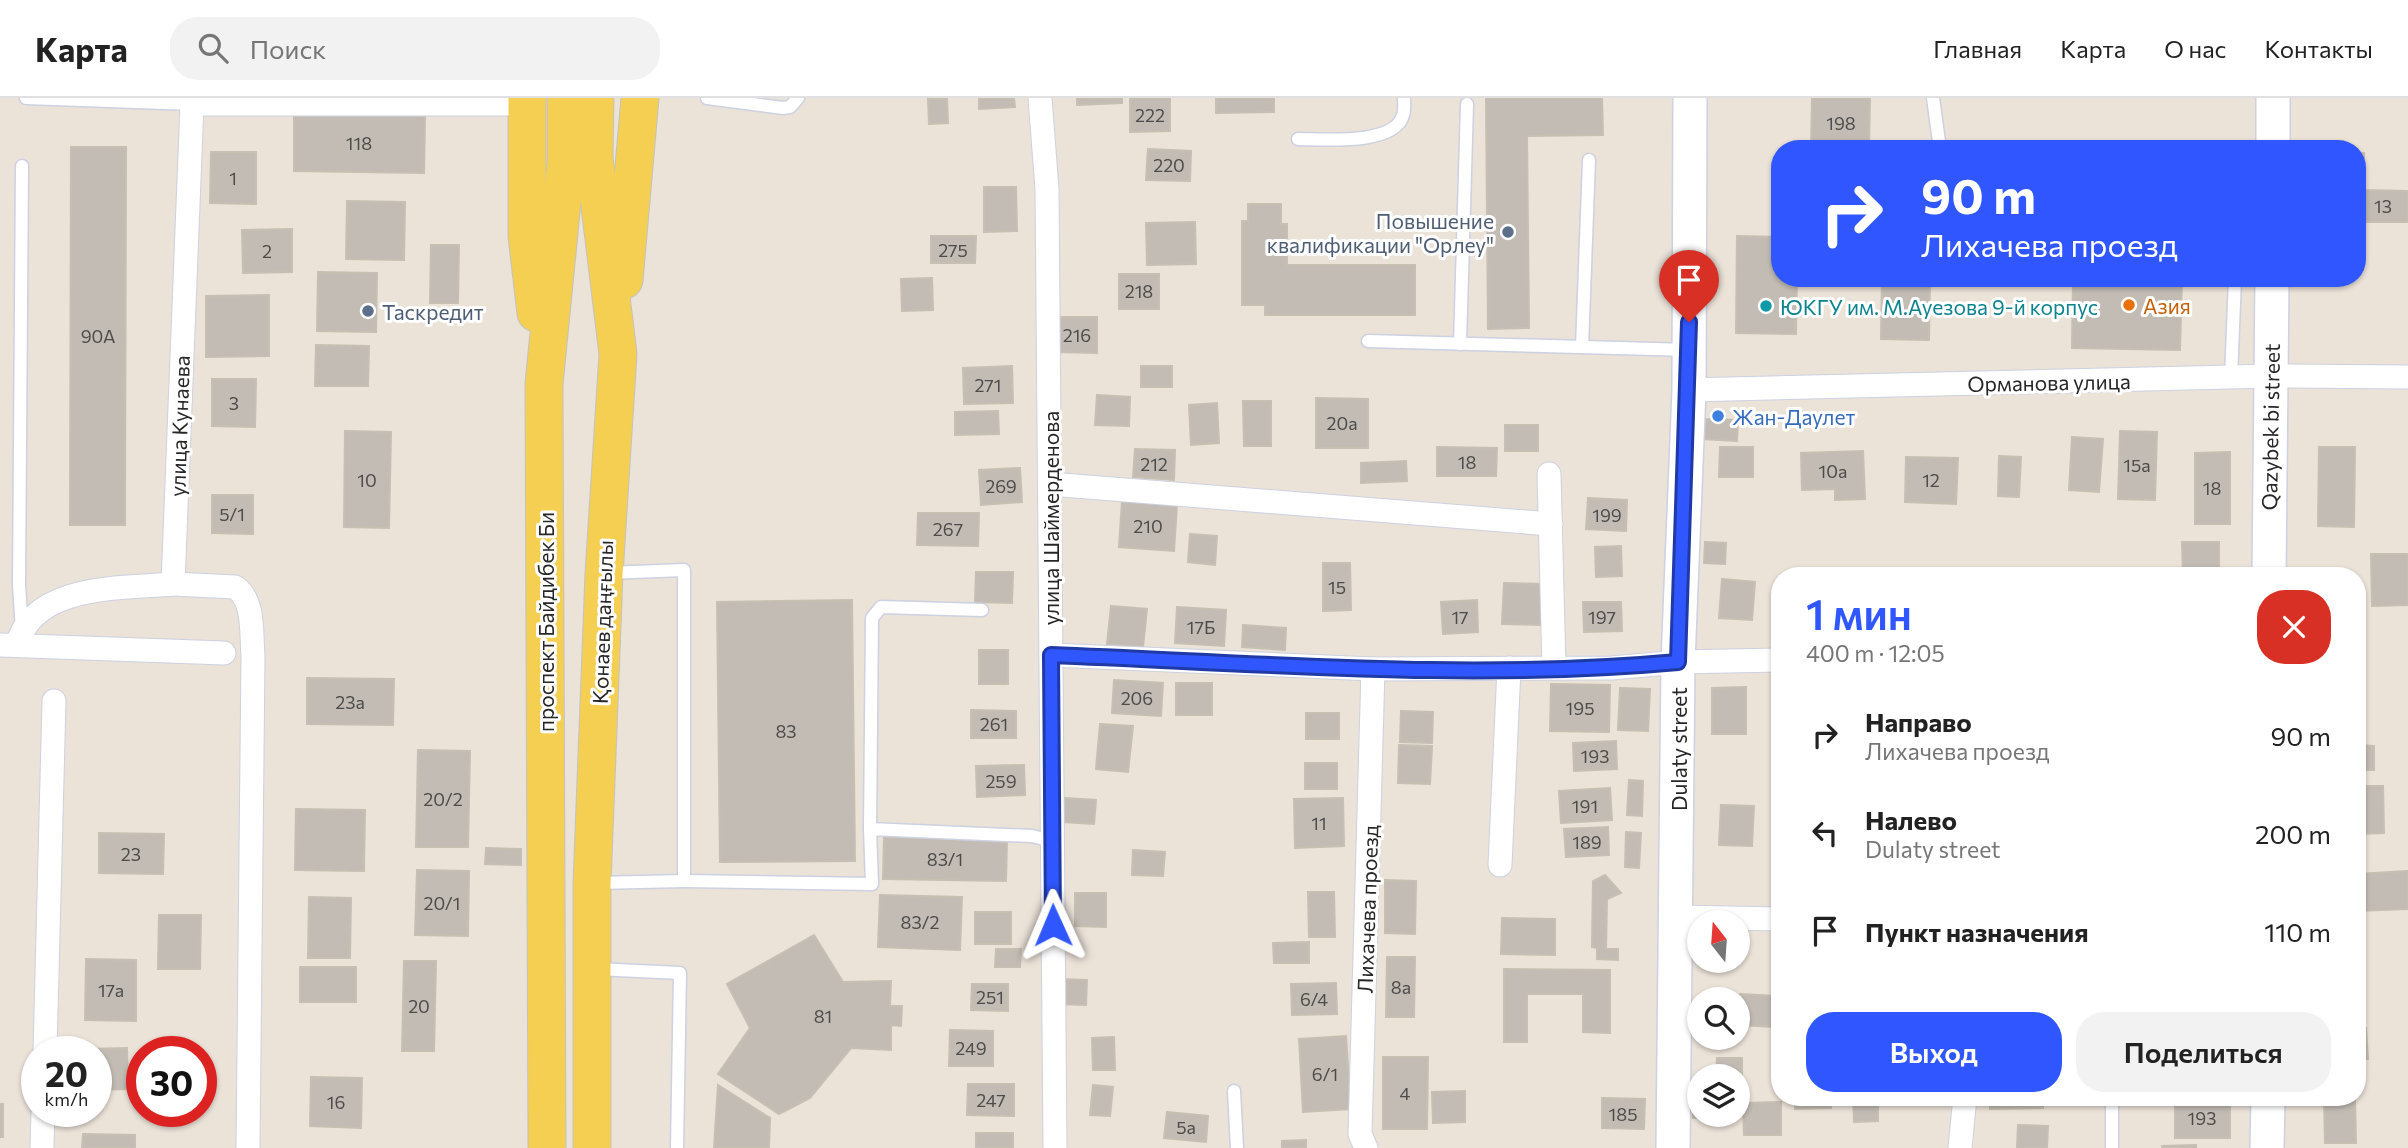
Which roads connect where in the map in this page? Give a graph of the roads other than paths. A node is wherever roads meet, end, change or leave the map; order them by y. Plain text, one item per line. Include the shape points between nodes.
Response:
1 (26, 98) edge
2 (565, 98) edge
3 (595, 98) edge
4 (640, 98) edge
5 (707, 98) edge
6 (798, 98) edge
7 (1040, 98) edge
8 (1404, 98) edge
9 (1690, 98) edge
10 (1933, 98) edge
11 (2273, 98) edge
12 (527, 101) edge
13 (192, 104) junction
14 (1467, 104) dead end
15 (1298, 139) dead end
16 (1939, 140) edge
17 (2273, 140) edge
18 (1589, 160) dead end
19 (22, 166) dead end
20 (2235, 287) edge
21 (2272, 287) edge
22 (1368, 341) dead end
23 (1460, 344) junction
24 (1582, 347) junction
25 (1689, 350) junction
26 (618, 354) junction
27 (2271, 376) junction
28 (2408, 377) edge
29 (2231, 378) junction
30 (544, 384) junction
31 (1689, 390) junction
32 (1549, 474) dead end
33 (1049, 484) junction
34 (1551, 524) junction
35 (2269, 567) edge
36 (604, 574) junction
37 (173, 584) junction
38 (982, 610) dead end
39 (13, 640) edge
40 (225, 653) dead end
41 (1051, 655) junction
42 (1771, 660) edge
43 (1678, 662) junction
44 (1373, 668) junction
45 (1509, 668) junction
46 (1554, 668) junction
47 (54, 701) dead end
48 (870, 829) junction
49 (1052, 841) junction
50 (1500, 865) dead end
51 (684, 881) junction
52 (592, 884) junction
53 (1677, 917) junction
54 (1771, 919) edge
55 (593, 968) junction
56 (45, 1036) edge
57 (1234, 1091) dead end
58 (1964, 1106) edge
59 (2112, 1106) edge
60 (2268, 1106) edge
61 (43, 1127) edge
62 (42, 1148) edge
63 (248, 1148) edge
64 (547, 1148) edge
65 (592, 1148) edge
66 (677, 1148) edge
67 (1055, 1148) edge
68 (1237, 1148) edge
69 (1366, 1148) edge
70 (1673, 1148) edge
71 (1960, 1148) edge
72 (2112, 1148) edge
73 (2267, 1148) edge

1 - 13 lane
2 - 30 main road, проспект Байдибек Би via 566,162
3 - 26 main road, Қонаев даңғылы via 594,157
4 - 26 main road
5 - 6 lane via 783,108
7 - 33 street, улица Шаймерденова via 1047,189
8 - 15 lane via 1398,123 1373,136
9 - 25 main road, Dulaty street
10 - 16 lane
11 - 17 main road
12 - 13 street
12 - 30 main road via 527,236
13 - 37 street, улица Кунаева
14 - 23 lane
18 - 24 lane
19 - 39 lane via 19,585
20 - 29 lane
21 - 27 main road, Qazybek bi street
22 - 23 lane
23 - 24 lane
24 - 25 lane
25 - 31 main road, Dulaty street
26 - 36 main road, Қонаев даңғылы
27 - 28 street, Орманова улица
27 - 29 street, Орманова улица
27 - 35 main road, Qazybek bi street
29 - 31 street, Орманова улица
30 - 64 main road, проспект Байдибек Би
31 - 43 main road, Dulaty street
32 - 34 street
33 - 34 street
33 - 41 street, улица Шаймерденова
34 - 46 street
36 - 51 lane via 684,570
36 - 52 main road, Қонаев даңғылы
37 - 39 street via 83,592 62,599 41,612
37 - 63 street via 235,587 248,603 254,656
38 - 48 lane via 881,607 872,618
39 - 40 street
41 - 44 street
41 - 49 street, улица Шаймерденова
42 - 43 street
43 - 46 street
43 - 53 main road, Dulaty street
44 - 45 street
44 - 69 street, Лихачева проезд via 1360,1134
45 - 46 street
45 - 50 street
47 - 56 street
48 - 49 lane via 1032,836
48 - 51 lane via 872,884
49 - 67 street, улица Шаймерденова
51 - 52 lane
52 - 55 main road, Қонаев даңғылы
53 - 54 street
53 - 70 main road, Dulaty street
55 - 65 main road, Қонаев даңғылы
55 - 66 lane via 680,973
57 - 68 lane
58 - 71 street
59 - 72 lane
60 - 73 main road
61 - 62 street

